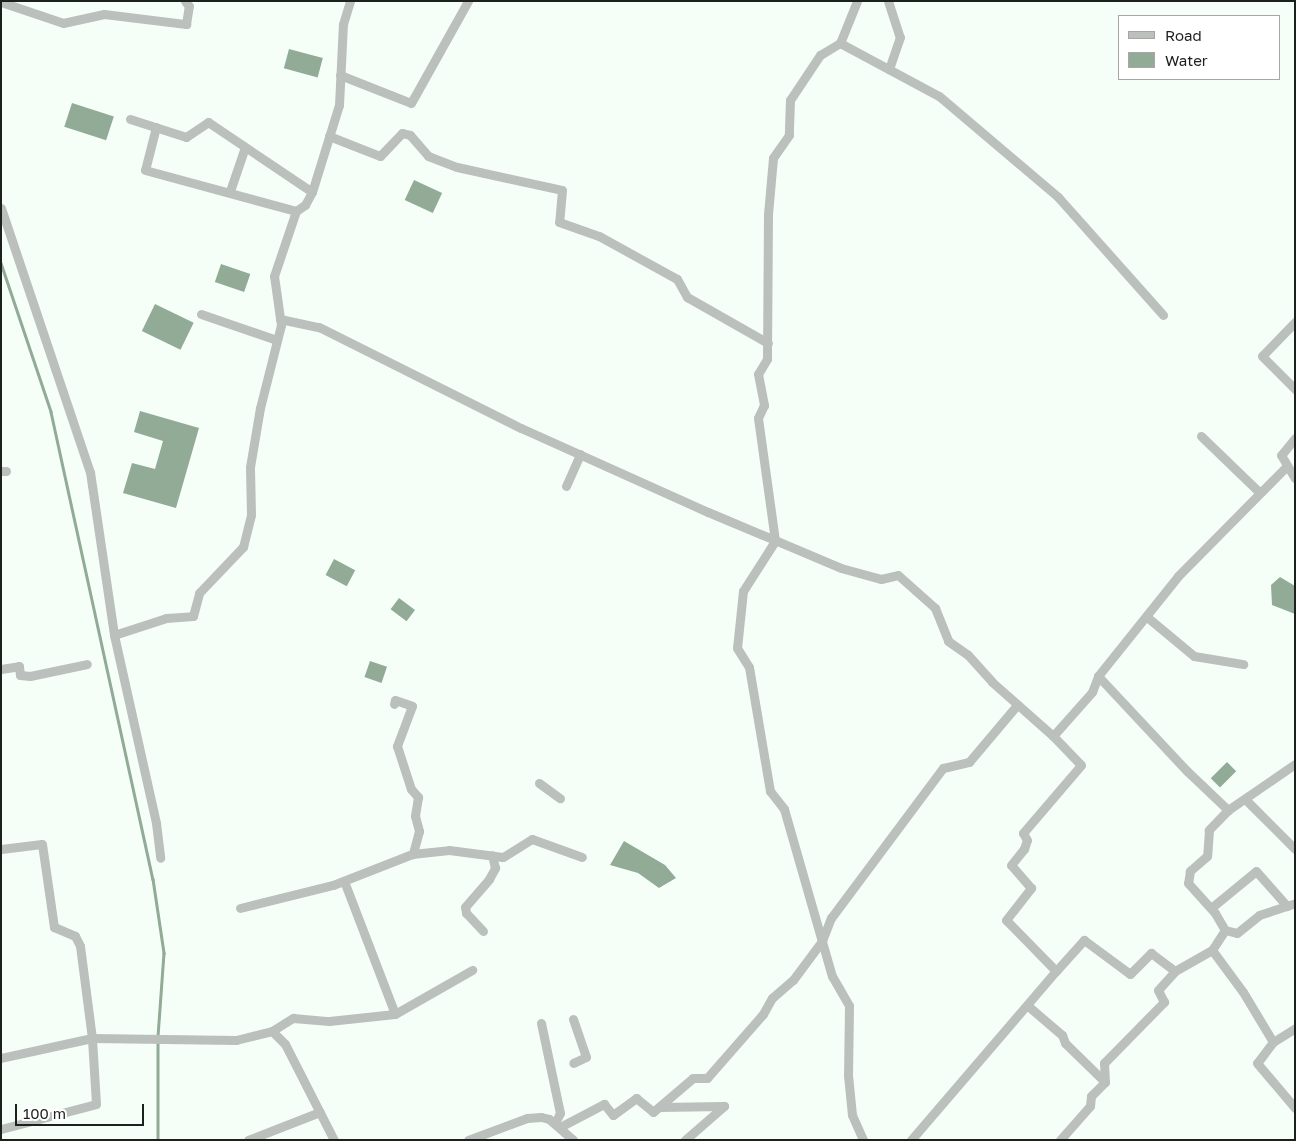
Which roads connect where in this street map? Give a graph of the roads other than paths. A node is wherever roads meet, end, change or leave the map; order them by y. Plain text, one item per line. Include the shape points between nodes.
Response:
1 (185, 1) edge
2 (350, 1) edge
3 (468, 1) edge
4 (857, 1) edge
5 (888, 1) edge
6 (1, 2) edge
7 (840, 43) junction
8 (889, 69) junction
9 (340, 75) junction
10 (130, 119) dead end
11 (156, 127) junction
12 (330, 136) junction
13 (245, 147) junction
14 (230, 191) junction
15 (312, 192) junction
16 (1, 208) edge
17 (296, 211) junction
18 (201, 314) dead end
19 (1163, 315) dead end
20 (280, 319) junction
21 (1295, 322) edge
22 (277, 340) junction
23 (768, 343) junction
24 (1295, 389) edge
25 (1201, 436) dead end
26 (1295, 438) edge
27 (580, 454) junction
28 (1286, 466) junction
29 (1295, 478) edge
30 (566, 486) dead end
31 (1259, 492) junction
32 (775, 540) junction
33 (1147, 617) junction
34 (114, 635) junction
35 (87, 664) dead end
36 (1243, 664) dead end
37 (1, 669) edge
38 (1098, 676) junction
39 (394, 704) dead end
40 (1017, 705) junction
41 (1054, 736) junction
42 (1295, 764) edge
43 (539, 783) dead end
44 (560, 798) dead end
45 (1246, 800) junction
46 (1228, 810) junction
47 (1, 848) edge
48 (1295, 849) edge
49 (413, 854) junction
50 (492, 855) junction
51 (582, 857) dead end
52 (160, 858) dead end
53 (344, 881) junction
54 (1291, 905) edge
55 (240, 908) dead end
56 (1211, 908) junction
57 (1225, 930) junction
58 (483, 931) dead end
59 (822, 941) junction
60 (1212, 950) junction
61 (472, 970) dead end
62 (1056, 971) junction
63 (1175, 971) junction
64 (1028, 1006) junction
65 (395, 1014) junction
66 (573, 1020) dead end
67 (541, 1023) dead end
68 (1295, 1028) edge
69 (272, 1031) junction
70 (92, 1038) junction
71 (1273, 1042) junction
72 (1, 1058) edge
73 (573, 1063) dead end
74 (1105, 1082) junction
75 (659, 1107) junction
76 (1295, 1108) edge
77 (320, 1112) junction
78 (558, 1125) junction
79 (1, 1129) edge
80 (248, 1140) edge
81 (334, 1140) edge
82 (468, 1140) edge
83 (572, 1140) edge
84 (686, 1140) edge
85 (863, 1140) edge
86 (911, 1140) edge
87 (1060, 1140) edge

1 - 6 street via 189,6 186,24 104,14 63,23
2 - 9 street via 343,24
3 - 9 street via 411,103
4 - 7 street
5 - 8 street via 900,38
7 - 8 street
7 - 23 street via 820,55 790,100 789,135 772,158 768,214
8 - 19 street via 939,96 1058,197
9 - 12 street via 339,105
10 - 11 street
11 - 13 street via 186,137 208,122
11 - 14 street via 145,170
12 - 15 street
12 - 23 street via 380,156 402,133 410,135 428,156 457,167 562,190 559,222 599,236 677,279 687,297
13 - 14 street
13 - 15 street
14 - 17 street
15 - 17 street via 306,205
16 - 34 street via 90,472
17 - 20 street via 274,276
18 - 22 street
20 - 22 street
20 - 27 street via 319,327
21 - 24 street via 1262,356
22 - 34 street via 250,467 251,515 244,547 199,592 193,616 166,618
23 - 32 street via 768,359 758,374 764,405 758,418
25 - 31 street
26 - 28 street via 1281,455
27 - 30 street
27 - 32 street
28 - 29 street
28 - 31 street
31 - 33 street via 1184,570
32 - 40 street via 841,568 881,579 898,575 935,608 948,641 968,655
32 - 59 street via 743,591 737,648 749,667 770,791 784,809
33 - 36 street via 1194,656
33 - 38 street
34 - 52 street via 153,805
35 - 37 street via 30,676 20,675 18,666
38 - 41 street via 1092,692
38 - 46 street via 1186,771
39 - 49 street via 395,700 412,706 397,746 411,789 418,797 415,816 419,831
40 - 41 street
40 - 59 street via 969,762 943,768 831,918
41 - 62 street via 1081,765 1023,833 1027,840 1024,848 1011,865 1031,888 1006,920
42 - 45 street
43 - 44 street
45 - 46 street
45 - 48 street
46 - 56 street via 1209,830 1207,856 1188,877 1188,883
47 - 70 street via 42,844 54,927 75,936 80,946
49 - 50 street via 449,850
49 - 53 street
50 - 51 street via 502,856 532,839
50 - 58 street via 495,868 465,907 466,913
53 - 55 street
53 - 65 street
54 - 56 street via 1256,871
54 - 57 street via 1259,914 1236,933
56 - 57 street
57 - 60 street
59 - 75 street via 793,980 772,998 763,1014 707,1078 693,1078
59 - 85 street via 832,976 849,1006 852,1116
60 - 63 street
60 - 71 street via 1243,992
61 - 65 street
62 - 63 street via 1084,940 1130,974 1151,953
62 - 64 street
63 - 74 street via 1158,990 1164,1002 1104,1063
64 - 74 street via 1062,1035 1065,1043
64 - 86 street
65 - 69 street via 328,1021 293,1018
66 - 73 street via 586,1057
67 - 78 street via 560,1113
68 - 71 street
69 - 70 street via 236,1040
69 - 77 street via 285,1044
70 - 72 street
70 - 79 street via 96,1104
71 - 76 street via 1257,1063
74 - 87 street via 1090,1096 1090,1106
75 - 78 street via 653,1112 636,1098 613,1115 604,1104
75 - 84 street via 724,1106
77 - 80 street
77 - 81 street
78 - 82 street via 540,1117 527,1118
78 - 83 street

